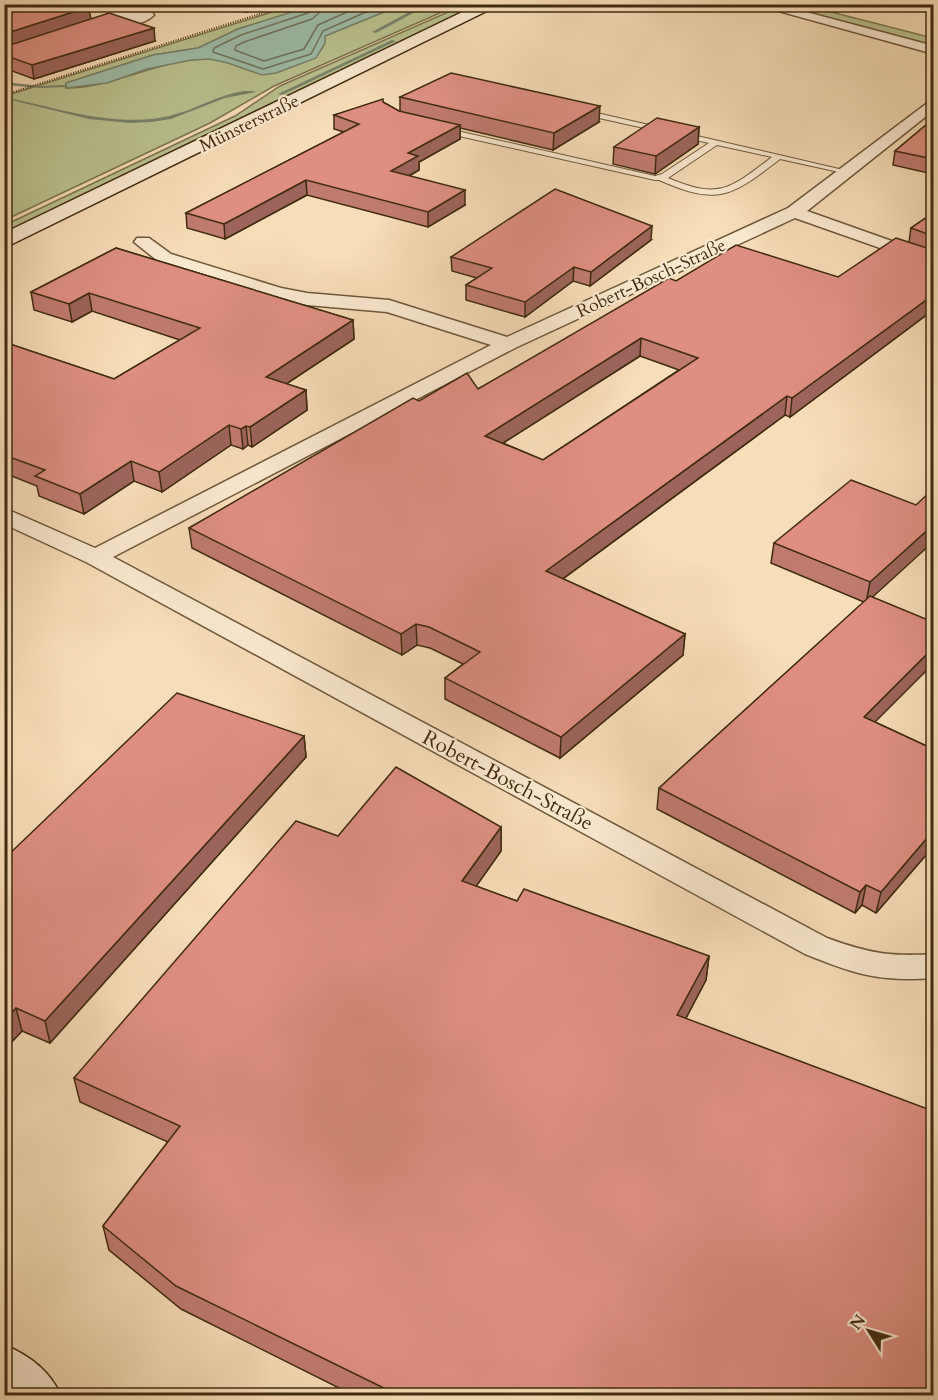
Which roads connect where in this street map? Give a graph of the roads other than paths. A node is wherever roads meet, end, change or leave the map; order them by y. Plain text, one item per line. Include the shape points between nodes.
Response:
1 (157, 4) edge
2 (493, 4) edge
3 (759, 4) edge
4 (111, 20) edge
5 (933, 50) edge
6 (933, 102) edge
7 (574, 110) edge
8 (437, 128) edge
9 (716, 142) junction
10 (779, 156) junction
11 (848, 172) junction
12 (660, 177) junction
13 (794, 212) junction
14 (4, 242) edge
15 (143, 242) dead end
16 (933, 262) edge
17 (508, 344) junction
18 (4, 515) edge
19 (94, 557) junction
20 (933, 966) edge
21 (4, 1368) edge
22 (36, 1395) edge

1 - 4 street via 142,10 148,13 140,18
2 - 14 main road, Münsterstraße
3 - 5 street
6 - 11 street, Robert-Bosch-Straße
7 - 9 lane
8 - 12 lane via 645,177
9 - 10 lane
9 - 12 lane
10 - 11 lane
10 - 12 lane via 726,194 701,192
11 - 13 street, Robert-Bosch-Straße
13 - 16 street
13 - 17 street, Robert-Bosch-Straße
15 - 17 street via 165,258 277,293 389,306
17 - 19 street, Robert-Bosch-Straße
18 - 19 street, Robert-Bosch-Straße
19 - 20 street, Robert-Bosch-Straße via 816,946 863,964
21 - 22 main road

